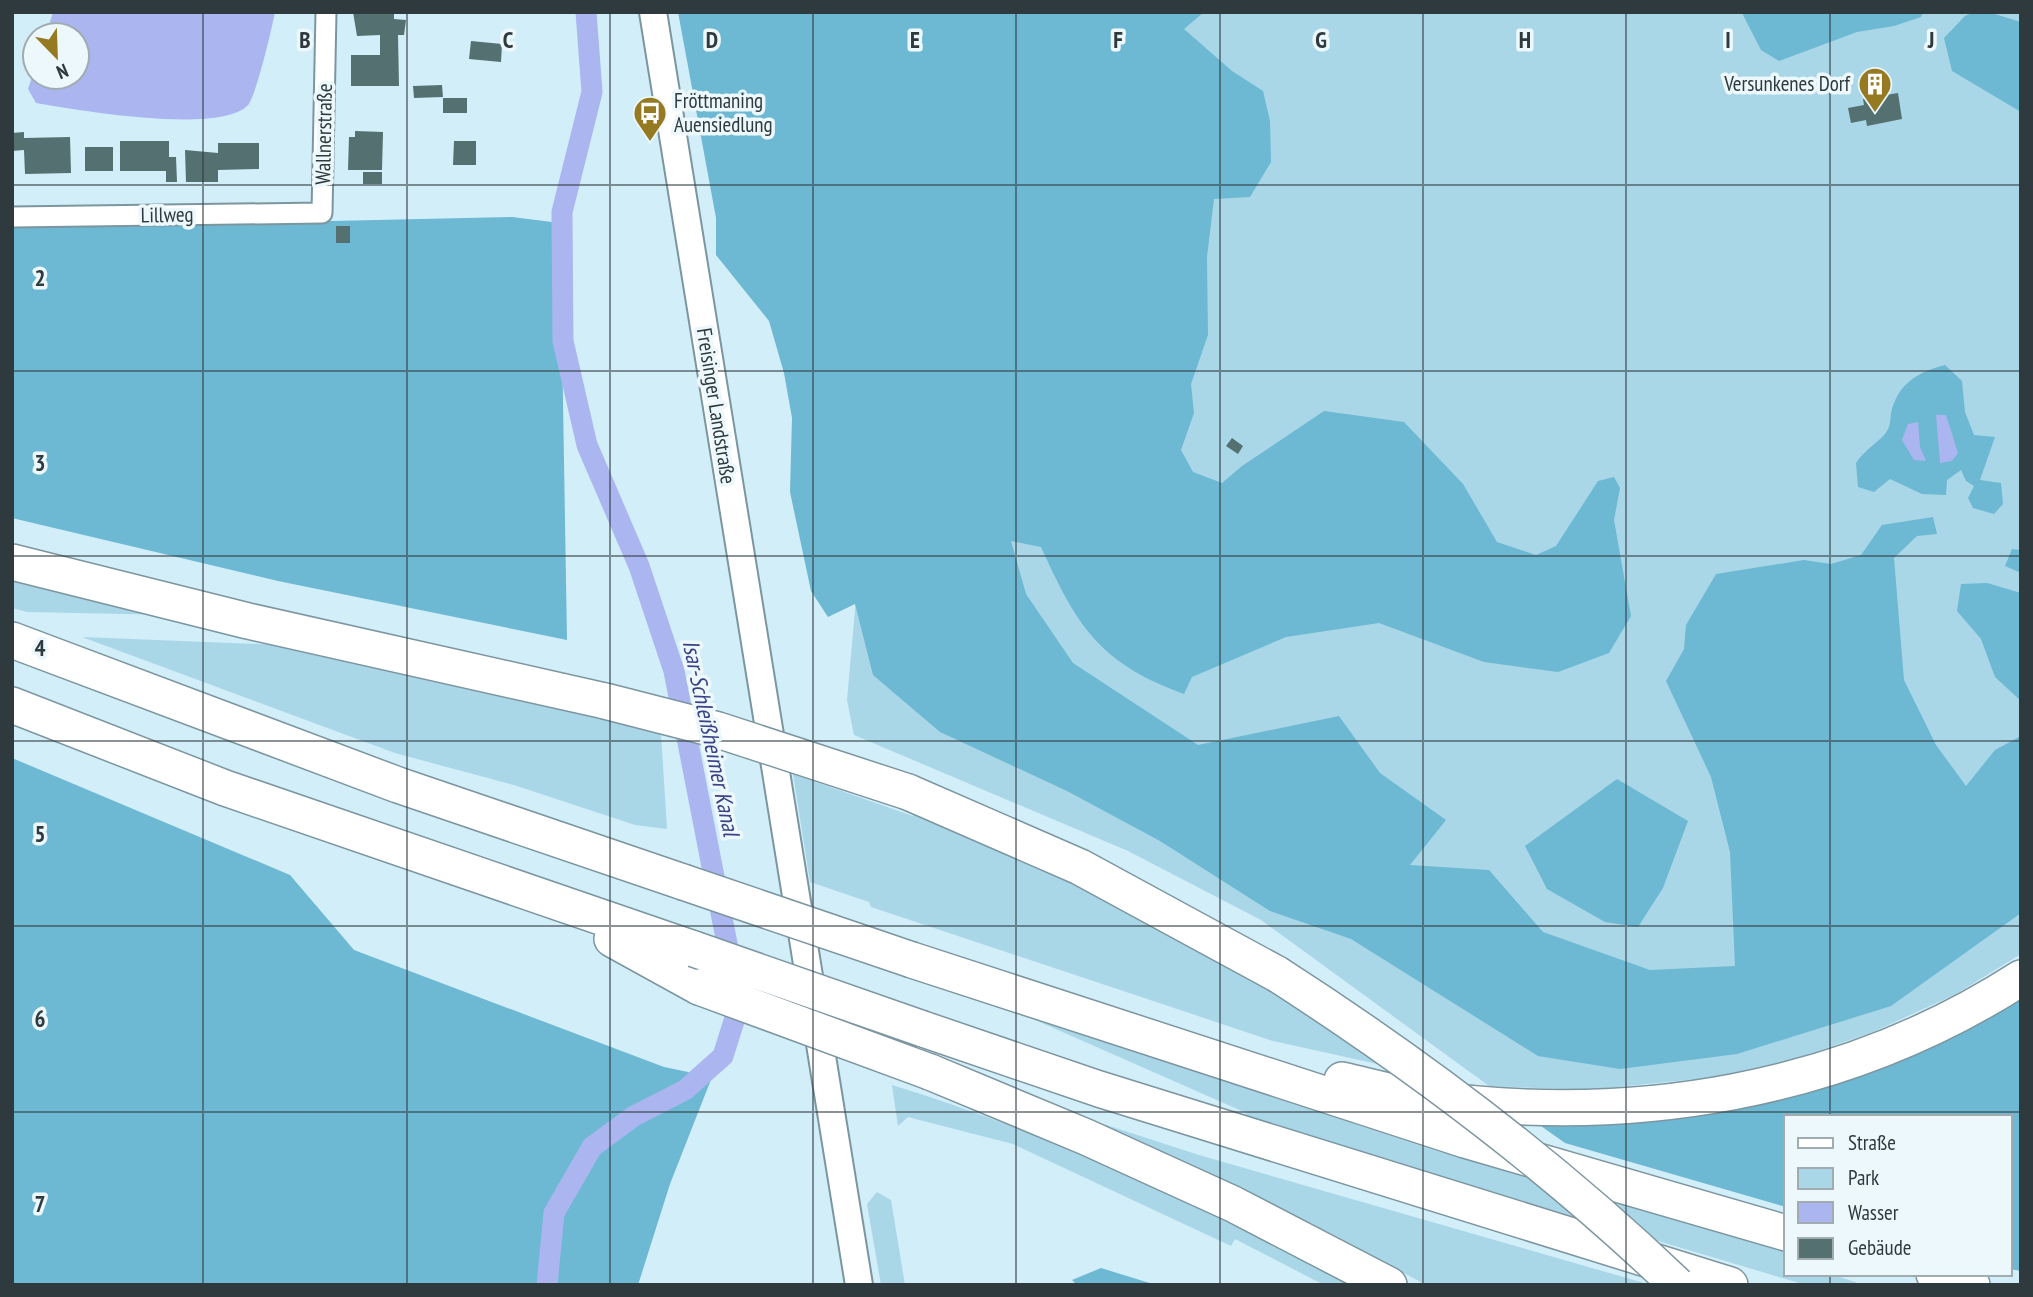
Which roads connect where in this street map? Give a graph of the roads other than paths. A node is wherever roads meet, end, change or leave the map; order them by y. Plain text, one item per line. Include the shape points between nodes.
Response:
1 (326, 12) edge
2 (653, 12) edge
3 (322, 213) joint
4 (12, 217) edge
5 (12, 562) edge
6 (12, 640) edge
7 (12, 705) edge
8 (541, 899) junction
9 (2021, 978) edge
10 (1173, 1046) junction
11 (1784, 1232) edge
12 (1941, 1276) edge
13 (859, 1285) edge
14 (1389, 1285) edge
15 (1677, 1285) edge
16 (1730, 1285) edge
17 (1972, 1285) edge

1 - 3 street, Wallnerstraße
2 - 13 main road, Freisinger Landstraße
3 - 4 street, Lillweg
5 - 15 highway, bridge via 248,621 606,701 730,734 908,792 1080,867 1277,974 1446,1088 1578,1194
6 - 10 highway, bridge via 398,785
7 - 8 highway via 225,788
8 - 14 highway, bridge via 699,987 930,1072 1086,1137 1233,1204
8 - 16 highway, bridge via 1112,1093
9 - 10 highway via 1908,1038 1822,1070 1725,1094 1629,1106 1569,1108 1424,1098 1327,1076 1216,1042
10 - 11 highway via 1478,1144
12 - 17 highway

